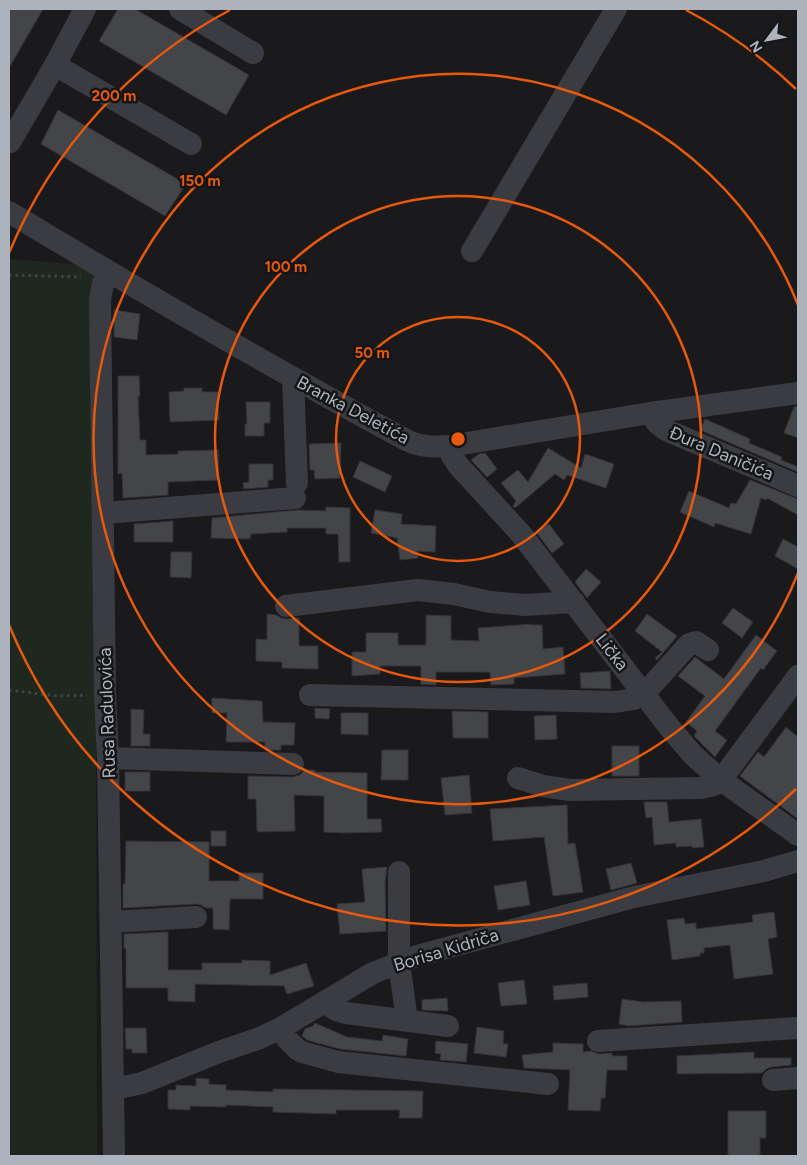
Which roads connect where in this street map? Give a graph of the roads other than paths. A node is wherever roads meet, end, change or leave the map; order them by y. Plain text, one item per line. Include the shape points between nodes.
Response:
1 (85, 9) edge
2 (180, 9) edge
3 (607, 12) edge
4 (253, 53) dead end
5 (55, 65) junction
6 (10, 142) edge
7 (191, 144) dead end
8 (9, 212) edge
9 (472, 251) dead end
10 (107, 275) junction
11 (293, 378) junction
12 (798, 393) edge
13 (650, 413) junction
14 (450, 446) junction
15 (798, 486) edge
16 (104, 513) junction
17 (574, 602) junction
18 (286, 606) dead end
19 (708, 650) dead end
20 (798, 676) edge
21 (644, 694) junction
22 (310, 695) dead end
23 (108, 758) junction
24 (293, 764) dead end
25 (518, 778) dead end
26 (721, 780) junction
27 (798, 835) edge
28 (798, 861) edge
29 (399, 872) dead end
30 (196, 917) dead end
31 (111, 922) junction
32 (399, 963) junction
33 (324, 1002) junction
34 (407, 1020) junction
35 (448, 1026) dead end
36 (281, 1028) junction
37 (798, 1028) edge
38 (598, 1041) dead end
39 (798, 1078) edge
40 (773, 1080) dead end
41 (548, 1084) dead end
42 (114, 1089) junction
43 (114, 1156) edge

1 - 5 street
2 - 4 street
3 - 9 street
5 - 6 street
5 - 7 street
8 - 10 street, Branka Deletića
10 - 11 street, Branka Deletića
10 - 16 street, Rusa Radulovića via 100,300
11 - 14 street, Branka Deletića via 413,443
11 - 16 street via 296,490
12 - 13 street, Branka Deletića
13 - 14 street, Branka Deletića
13 - 15 street, Đura Daničića via 666,430
14 - 17 street, Lička via 458,465 521,534
16 - 23 street, Rusa Radulovića
17 - 18 street via 525,605 418,590
17 - 21 street, Lička
19 - 21 street via 696,642 689,644
20 - 26 street
21 - 22 street via 615,702
21 - 26 street, Lička via 693,755
23 - 24 street
23 - 31 street, Rusa Radulovića
25 - 26 street via 570,790 701,788
26 - 27 street, Lička
28 - 32 street, Borisa Kidriča via 634,897
29 - 32 street
30 - 31 street
31 - 42 street, Rusa Radulovića
32 - 33 street, Borisa Kidriča via 374,973
32 - 34 street
33 - 34 street via 346,1013
33 - 36 street, Borisa Kidriča
34 - 35 street
36 - 41 street via 287,1039 302,1052 338,1062
36 - 42 street, Borisa Kidriča via 142,1082
37 - 38 street
39 - 40 street
42 - 43 street, Rusa Radulovića

